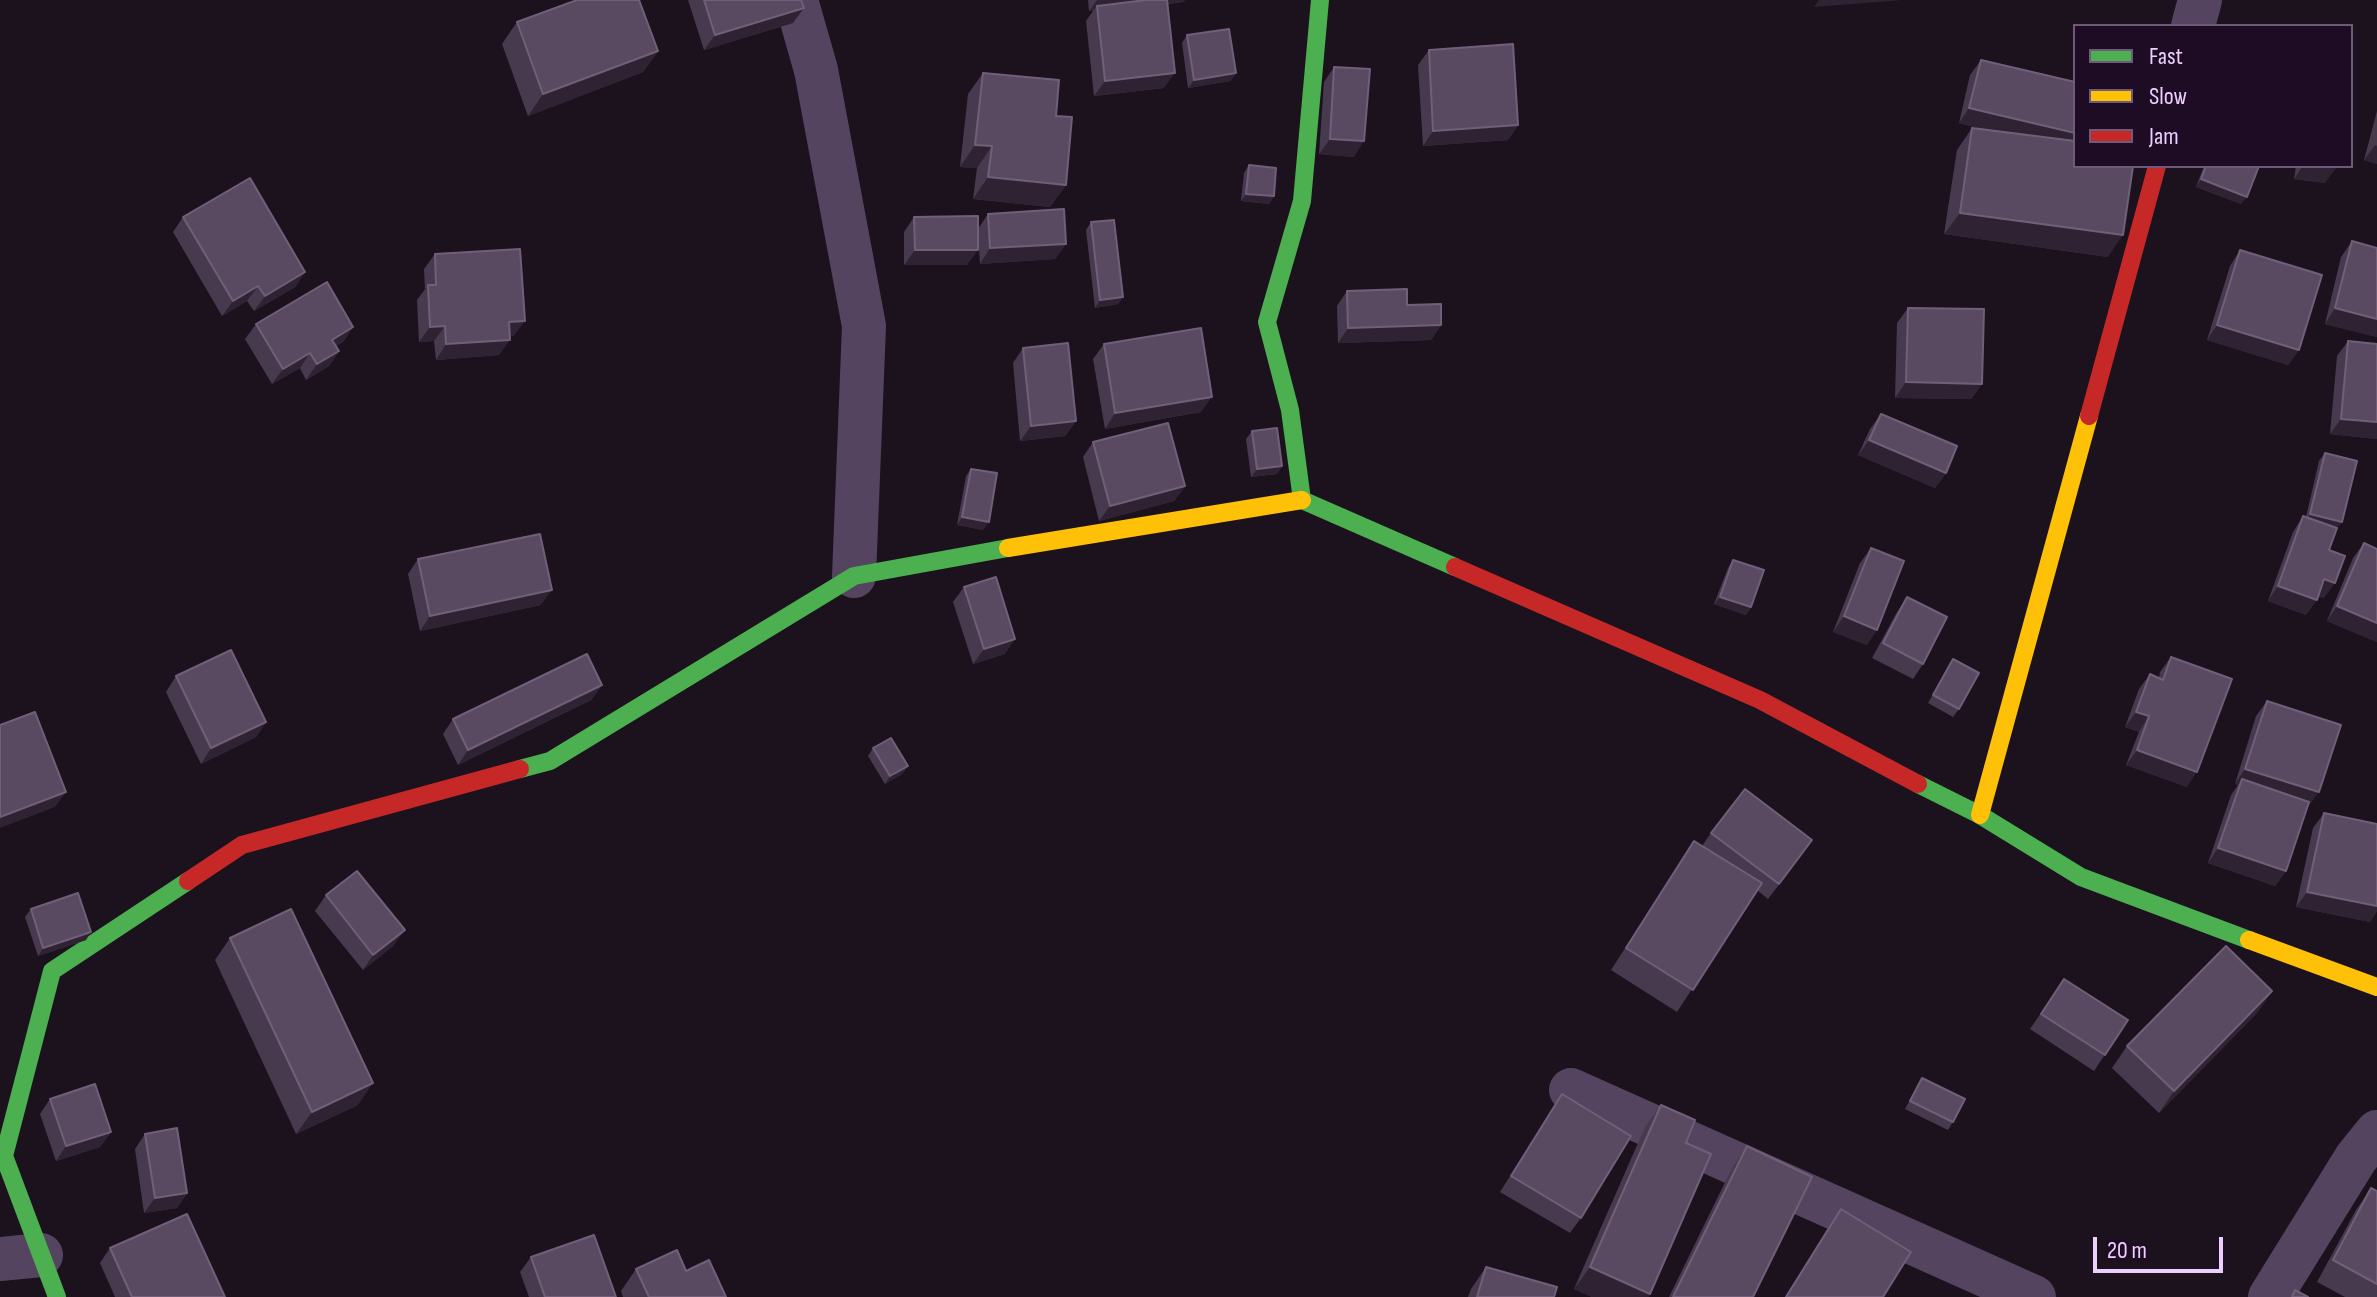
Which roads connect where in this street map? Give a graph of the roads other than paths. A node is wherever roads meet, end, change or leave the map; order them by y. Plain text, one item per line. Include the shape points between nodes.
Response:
1 (796, 0) edge
2 (1320, 0) edge
3 (2200, 0) edge
4 (2194, 24) edge
5 (2156, 168) edge
6 (1302, 500) junction
7 (854, 576) junction
8 (1980, 815) junction
9 (2377, 987) edge
10 (1571, 1090) dead end
11 (2377, 1132) edge
12 (20, 1257) edge
13 (57, 1297) edge
14 (2034, 1297) edge
15 (2270, 1297) edge

1 - 7 street via 816,70 864,326
2 - 6 street via 1302,201 1267,322 1290,410
3 - 4 street
5 - 8 street
6 - 7 street
6 - 8 street via 1760,700
7 - 12 street via 550,761 242,845 52,971 4,1156
8 - 9 street via 2081,877
10 - 14 street
11 - 15 street
12 - 13 street

